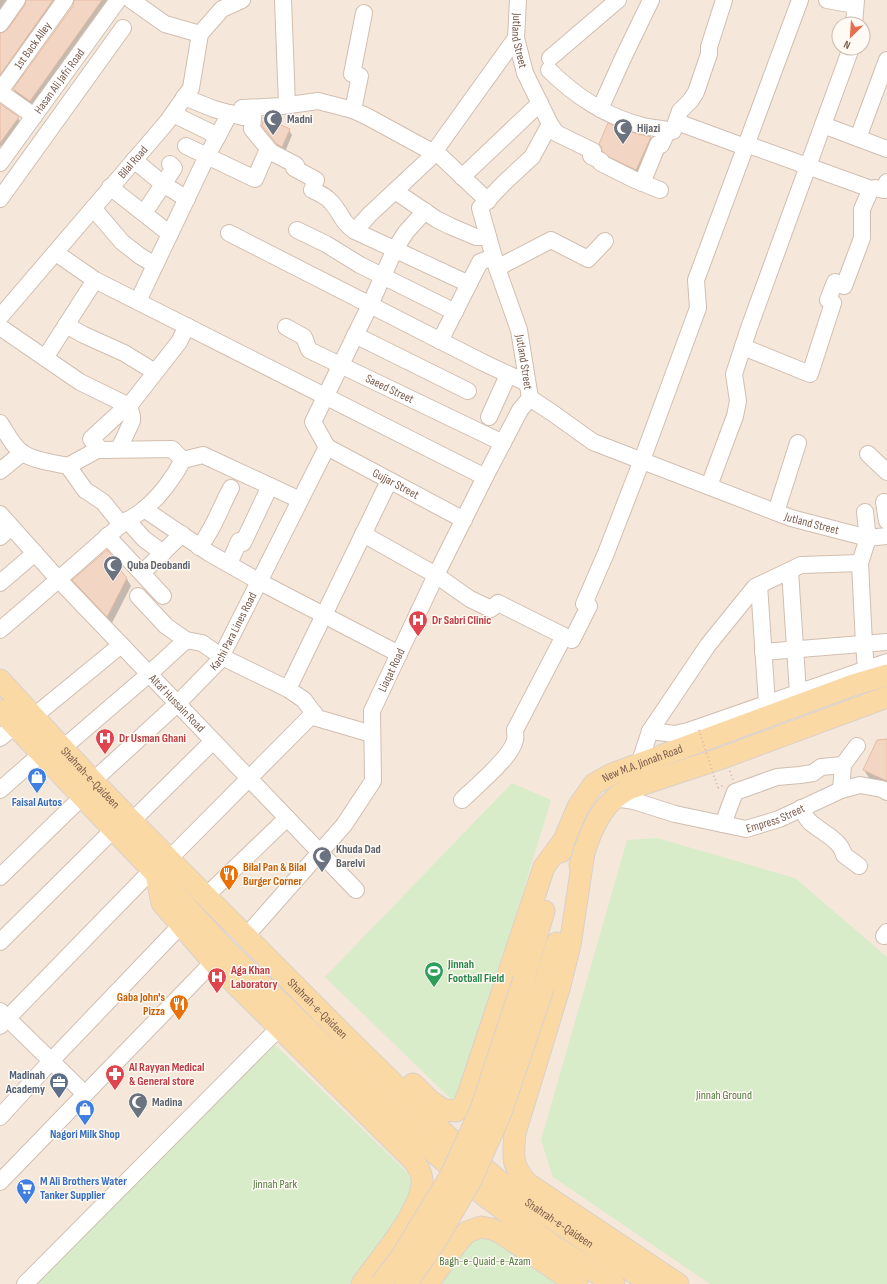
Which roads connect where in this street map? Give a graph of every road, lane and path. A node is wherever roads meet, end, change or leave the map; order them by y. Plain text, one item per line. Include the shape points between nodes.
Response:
1 (17, 0) edge
2 (65, 0) edge
3 (118, 0) edge
4 (131, 0) edge
5 (242, 0) edge
6 (284, 0) edge
7 (518, 0) edge
8 (618, 0) edge
9 (651, 0) edge
10 (724, 0) edge
11 (800, 0) edge
12 (827, 0) edge
13 (855, 2) edge
14 (364, 13) dead end
15 (854, 16) edge
16 (0, 24) edge
17 (123, 28) dead end
18 (200, 34) junction
19 (516, 38) junction
20 (848, 56) edge
21 (887, 60) edge
22 (0, 91) edge
23 (184, 97) junction
24 (540, 103) junction
25 (287, 105) junction
26 (254, 108) junction
27 (600, 108) junction
28 (353, 110) junction
29 (230, 113) junction
30 (173, 114) junction
31 (34, 116) junction
32 (550, 124) junction
33 (823, 125) junction
34 (673, 126) junction
35 (218, 136) junction
36 (858, 138) junction
37 (746, 145) junction
38 (186, 146) dead end
39 (268, 149) junction
40 (887, 149) edge
41 (434, 152) junction
42 (208, 156) junction
43 (134, 160) junction
44 (0, 163) edge
45 (170, 164) dead end
46 (809, 167) junction
47 (462, 177) junction
48 (887, 182) edge
49 (642, 183) junction
50 (163, 184) junction
51 (110, 187) junction
52 (871, 189) junction
53 (660, 190) dead end
54 (395, 191) junction
55 (0, 199) edge
56 (187, 199) junction
57 (488, 201) junction
58 (93, 208) junction
59 (426, 211) junction
60 (144, 213) junction
61 (297, 230) dead end
62 (355, 231) junction
63 (229, 233) dead end
64 (170, 234) junction
65 (488, 237) junction
66 (605, 241) dead end
67 (395, 249) junction
68 (56, 253) junction
69 (495, 262) junction
70 (155, 265) junction
71 (383, 276) junction
72 (95, 280) junction
73 (469, 284) junction
74 (138, 301) junction
75 (370, 305) junction
76 (455, 312) junction
77 (0, 317) edge
78 (66, 325) junction
79 (187, 326) junction
80 (0, 327) edge
81 (286, 327) dead end
82 (355, 335) junction
83 (440, 341) junction
84 (743, 347) junction
85 (45, 358) junction
86 (341, 364) junction
87 (156, 372) junction
88 (508, 375) junction
89 (528, 390) junction
90 (468, 391) dead end
91 (325, 396) junction
92 (128, 406) junction
93 (489, 416) dead end
94 (0, 423) edge
95 (503, 443) junction
96 (798, 443) dead end
97 (327, 447) junction
98 (119, 449) junction
99 (101, 450) junction
100 (22, 453) junction
101 (183, 460) junction
102 (642, 460) junction
103 (68, 466) junction
104 (0, 472) edge
105 (485, 477) junction
106 (389, 481) junction
107 (270, 486) junction
108 (709, 486) junction
109 (231, 488) dead end
110 (300, 500) junction
111 (884, 502) dead end
112 (144, 509) junction
113 (776, 512) junction
114 (865, 512) dead end
115 (0, 514) edge
116 (464, 520) junction
117 (887, 521) edge
118 (124, 522) junction
119 (6, 532) edge
120 (182, 534) junction
121 (363, 534) junction
122 (108, 536) junction
123 (887, 536) edge
124 (866, 538) junction
125 (199, 546) junction
126 (163, 553) junction
127 (35, 554) junction
128 (860, 563) junction
129 (229, 564) junction
130 (790, 570) junction
131 (142, 573) junction
132 (436, 575) junction
133 (59, 580) junction
134 (260, 582) junction
135 (0, 583) edge
136 (759, 586) junction
137 (138, 596) dead end
138 (163, 596) dead end
139 (324, 614) junction
140 (0, 630) edge
141 (568, 638) junction
142 (186, 640) junction
143 (887, 642) edge
144 (864, 644) junction
145 (121, 645) junction
146 (795, 649) junction
147 (764, 652) junction
148 (399, 654) junction
149 (222, 657) junction
150 (887, 662) edge
151 (866, 669) junction
152 (149, 674) junction
153 (887, 675) edge
154 (0, 680) edge
155 (288, 689) junction
156 (798, 693) junction
157 (887, 697) edge
158 (177, 704) junction
159 (767, 704) junction
160 (0, 710) edge
161 (314, 713) junction
162 (34, 717) junction
163 (699, 730) dead end
164 (650, 731) junction
165 (7, 732) edge
166 (372, 734) junction
167 (213, 741) junction
168 (857, 746) dead end
169 (63, 748) junction
170 (41, 754) junction
171 (639, 764) junction
172 (843, 765) junction
173 (249, 779) junction
174 (718, 788) dead end
175 (87, 789) junction
176 (0, 790) edge
177 (841, 790) junction
178 (887, 792) edge
179 (615, 798) junction
180 (462, 800) dead end
181 (801, 808) junction
182 (287, 818) junction
183 (132, 821) junction
184 (723, 824) junction
185 (113, 830) junction
186 (564, 840) junction
187 (584, 852) junction
188 (320, 853) junction
189 (859, 866) dead end
190 (159, 867) junction
191 (0, 877) edge
192 (356, 890) dead end
193 (206, 896) junction
194 (181, 925) junction
195 (254, 927) junction
196 (0, 942) edge
197 (213, 962) junction
198 (2, 1019) edge
199 (279, 1028) junction
200 (51, 1061) junction
201 (85, 1094) junction
202 (0, 1117) edge
203 (0, 1182) edge
204 (25, 1284) edge
205 (362, 1284) edge
206 (381, 1284) edge
207 (406, 1284) edge
208 (428, 1284) edge
209 (577, 1284) edge
210 (614, 1284) edge
211 (651, 1284) edge
212 (678, 1284) edge

1 - 16 street
2 - 22 street, 1st Back Alley
3 - 31 street, Hasan Ali Jafri Road
4 - 18 street via 165,24
5 - 18 street via 222,9
6 - 25 street
7 - 19 street, Jutland Street
8 - 27 street via 549,64 564,85
9 - 27 street
10 - 34 street via 696,92 680,111
11 - 37 street
12 - 13 street
13 - 15 street
14 - 28 street via 352,74 360,76
17 - 55 street
18 - 23 street, Bilal Road via 191,88
19 - 24 street, Jutland Street via 526,73
19 - 41 street
20 - 33 street
21 - 36 street
22 - 31 street
23 - 29 street
23 - 30 street, Bilal Road
24 - 32 street, Jutland Street
24 - 47 street
25 - 26 street
25 - 28 street via 318,101
26 - 29 street via 242,108 243,117
26 - 39 street via 252,129
27 - 34 street via 642,126
28 - 41 street
29 - 35 street
30 - 35 street
30 - 43 street, Bilal Road
31 - 44 street, Hasan Ali Jafri Road
32 - 49 street via 556,132 593,151 591,156 601,161 600,163
32 - 57 street, Jutland Street via 532,157
33 - 36 street
33 - 46 street
34 - 37 street
34 - 49 street via 661,145 658,144
35 - 42 street
36 - 40 street
37 - 46 street
37 - 102 street via 696,280 698,308
38 - 42 street
39 - 42 street via 255,179
39 - 62 street via 316,180 312,190 332,202 346,225
41 - 47 street
41 - 54 street
42 - 56 street
43 - 50 street
43 - 51 street, Bilal Road
45 - 50 street via 174,168
46 - 52 street
46 - 84 street
47 - 57 street
48 - 52 street via 884,190
49 - 53 street
50 - 56 street
50 - 60 street
51 - 58 street, Bilal Road
51 - 60 street
52 - 84 street via 862,210 862,238 844,286 835,282 828,300 834,303 810,374
54 - 59 street
54 - 62 street via 369,214
56 - 64 street
57 - 65 street, Jutland Street via 480,208
58 - 68 street, Bilal Road
58 - 70 street via 122,242
59 - 65 street via 436,219 466,233 476,237
59 - 67 street via 406,232
60 - 64 street
61 - 71 street
62 - 67 street
63 - 75 street
64 - 70 street
65 - 69 street, Jutland Street
66 - 69 street via 588,259 551,240
67 - 71 street
67 - 73 street
68 - 72 street
68 - 77 street, Bilal Road
69 - 73 street via 480,262
69 - 89 street, Jutland Street via 519,330
70 - 74 street
71 - 75 street
71 - 76 street
72 - 74 street
72 - 78 street
73 - 76 street
74 - 79 street
75 - 82 street
75 - 83 street
76 - 83 street
78 - 85 street
78 - 87 street via 124,353
79 - 87 street via 179,342
79 - 91 street
80 - 85 street
81 - 86 street, Saeed Street via 304,337 309,350
82 - 86 street
82 - 90 street
83 - 88 street
84 - 108 street via 734,374 738,401 735,416
85 - 92 street via 80,382
86 - 91 street
86 - 95 street, Saeed Street
87 - 92 street
88 - 89 street
88 - 93 street
89 - 95 street, Liaqat Road
89 - 102 street, Jutland Street via 554,414 593,442
91 - 97 street via 313,422
91 - 105 street
92 - 98 street via 132,421
92 - 99 street via 91,440
94 - 100 street
95 - 105 street, Liaqat Road
96 - 113 street
97 - 106 street, Gujjar Street
97 - 110 street, Kachi Para Lines Road
98 - 99 street
98 - 101 street via 172,449
99 - 103 street
100 - 103 street
100 - 104 street
101 - 107 street via 203,455
101 - 112 street via 165,487
102 - 108 street, Jutland Street
102 - 141 street via 584,604 589,606
103 - 118 street via 85,490 103,502
105 - 116 street, Liaqat Road
106 - 116 street, Gujjar Street
106 - 121 street
107 - 110 street
107 - 129 street via 243,543 239,541
108 - 113 street, Jutland Street
109 - 125 street via 209,534
110 - 134 street, Kachi Para Lines Road
111 - 117 street
112 - 118 street
112 - 120 street
113 - 124 street, Jutland Street
114 - 124 street
115 - 119 street, Altaf Hussain Road
116 - 132 street, Liaqat Road
118 - 122 street
118 - 126 street
119 - 127 street, Altaf Hussain Road
120 - 125 street
120 - 126 street
121 - 132 street
121 - 139 street
122 - 131 street
122 - 133 street
123 - 124 street, Jutland Street
124 - 128 street
125 - 129 street
126 - 131 street
127 - 133 street, Altaf Hussain Road
127 - 135 street
128 - 130 street via 801,565
128 - 144 street
129 - 134 street
130 - 136 street
130 - 146 street
131 - 138 street
132 - 141 street via 470,599 491,609 498,603
132 - 148 street, Liaqat Road
133 - 140 street
133 - 145 street, Altaf Hussain Road
134 - 139 street
134 - 149 street, Kachi Para Lines Road
136 - 147 street
136 - 164 street via 755,587 708,645
137 - 142 street via 166,626
139 - 148 street
139 - 155 street
141 - 180 street via 515,730 515,740 506,758
142 - 149 street via 202,643
142 - 152 street
143 - 144 street
144 - 146 street
144 - 151 street
145 - 152 street, Altaf Hussain Road
145 - 162 street
146 - 147 street
146 - 156 street
147 - 159 street
148 - 166 street, Liaqat Road via 372,711
149 - 155 street
149 - 158 street, Kachi Para Lines Road
150 - 151 street
151 - 156 street
152 - 158 street, Altaf Hussain Road
152 - 169 street
153 - 171 main road, New M.A. Jinnah Road
154 - 162 main road, Shahrah-e-Qaideen
155 - 161 street via 304,700
156 - 159 street
157 - 179 main road, New M.A. Jinnah Road via 725,757 628,789
158 - 167 street, Altaf Hussain Road
158 - 175 street, Kachi Para Lines Road
159 - 164 street via 675,734
160 - 165 main road, Shahrah-e-Qaideen
161 - 166 street via 317,718
161 - 173 street
162 - 169 main road, Shahrah-e-Qaideen
163 - 174 path, bridge
164 - 171 street
165 - 170 main road, Shahrah-e-Qaideen
166 - 188 street, Liaqat Road via 373,781 344,825
167 - 173 street, Altaf Hussain Road
167 - 183 street
168 - 172 street
169 - 175 main road, Shahrah-e-Qaideen
170 - 175 main road, Shahrah-e-Qaideen
170 - 176 street
171 - 186 main road, New M.A. Jinnah Road via 594,784 578,807
172 - 177 street
172 - 184 street via 821,767 813,773 777,777 735,792
173 - 182 street, Altaf Hussain Road
173 - 190 street
175 - 183 main road, Shahrah-e-Qaideen
175 - 185 main road, Shahrah-e-Qaideen
175 - 191 street, Kachi Para Lines Road
177 - 178 street, Empress Street via 860,786
177 - 181 street, Empress Street
179 - 184 street, Empress Street
179 - 187 main road, New M.A. Jinnah Road via 603,811
181 - 184 street, Empress Street via 779,819 746,830
181 - 189 street via 812,824 837,843 843,849 844,855
182 - 188 street, Altaf Hussain Road
182 - 193 street
183 - 190 main road, Shahrah-e-Qaideen
185 - 190 main road, Shahrah-e-Qaideen
185 - 196 street
186 - 195 main road via 544,867 470,1089 464,1105 456,1111 444,1110 430,1101
186 - 206 main road, New M.A. Jinnah Road, bridge via 524,979 481,1109 451,1175 406,1249
187 - 207 main road, New M.A. Jinnah Road, bridge via 544,986 500,1115 474,1172 438,1239
187 - 212 main road via 570,945 560,989 515,1133 513,1157 518,1171 527,1183
188 - 192 street, Altaf Hussain Road
188 - 195 street, Liaqat Road
190 - 193 main road, Shahrah-e-Qaideen
190 - 194 main road via 162,903
190 - 198 street
190 - 210 main road, Shahrah-e-Qaideen via 225,949 437,1155 519,1221
193 - 195 main road
193 - 211 main road, Shahrah-e-Qaideen via 448,1138 532,1205
194 - 197 main road
194 - 200 street
197 - 199 main road
197 - 201 street
198 - 200 street
199 - 204 street
199 - 205 main road via 420,1170 422,1184 417,1203
200 - 201 street
200 - 202 street
201 - 203 street
208 - 209 main road via 456,1243 467,1232 481,1227 501,1234

